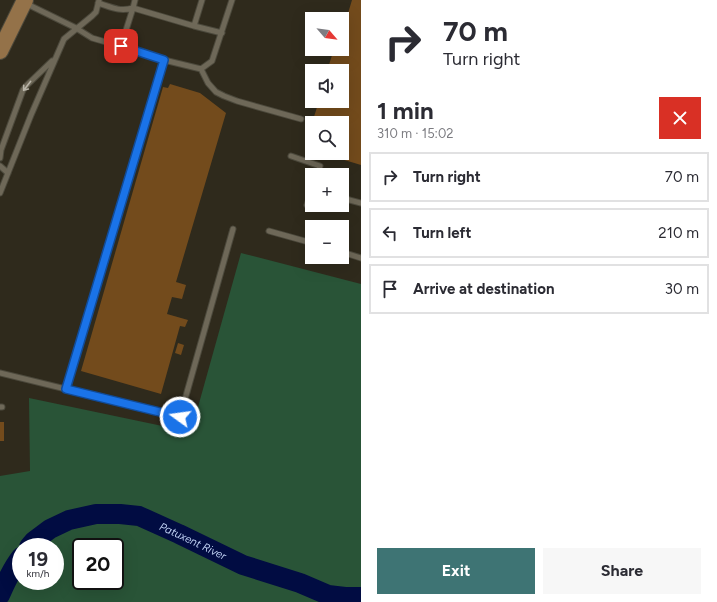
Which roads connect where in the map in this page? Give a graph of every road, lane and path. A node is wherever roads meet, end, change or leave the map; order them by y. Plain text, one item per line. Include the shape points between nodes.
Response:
1 (135, 0) edge
2 (202, 0) edge
3 (232, 0) edge
4 (25, 1) edge
5 (99, 2) edge
6 (133, 8) junction
7 (194, 26) junction
8 (76, 28) junction
9 (222, 33) junction
10 (121, 46) junction
11 (0, 51) edge
12 (54, 59) junction
13 (164, 60) junction
14 (201, 69) junction
15 (301, 119) dead end
16 (290, 156) dead end
17 (0, 158) edge
18 (0, 166) edge
19 (319, 168) edge
20 (8, 173) junction
21 (0, 193) edge
22 (349, 200) edge
23 (361, 203) edge
24 (233, 229) dead end
25 (269, 231) dead end
26 (305, 242) edge
27 (349, 254) edge
28 (361, 258) edge
29 (0, 373) edge
30 (66, 389) junction

1 - 6 lane
2 - 7 lane
3 - 9 lane
4 - 8 lane
4 - 11 main road
5 - 6 lane via 118,10
5 - 8 lane via 96,12
6 - 7 lane
6 - 10 lane
7 - 9 lane
8 - 10 lane via 92,38
8 - 12 lane via 64,39
9 - 14 lane via 212,61
10 - 13 lane
12 -> 17 lane via 23,90
12 - 20 lane
13 - 14 lane
13 - 30 lane
14 - 15 lane via 216,92 237,101
16 - 19 lane via 320,166
18 - 20 lane
20 - 21 lane
22 - 23 lane
24 - 30 lane via 180,417
25 - 26 lane
27 - 28 lane
29 - 30 lane

